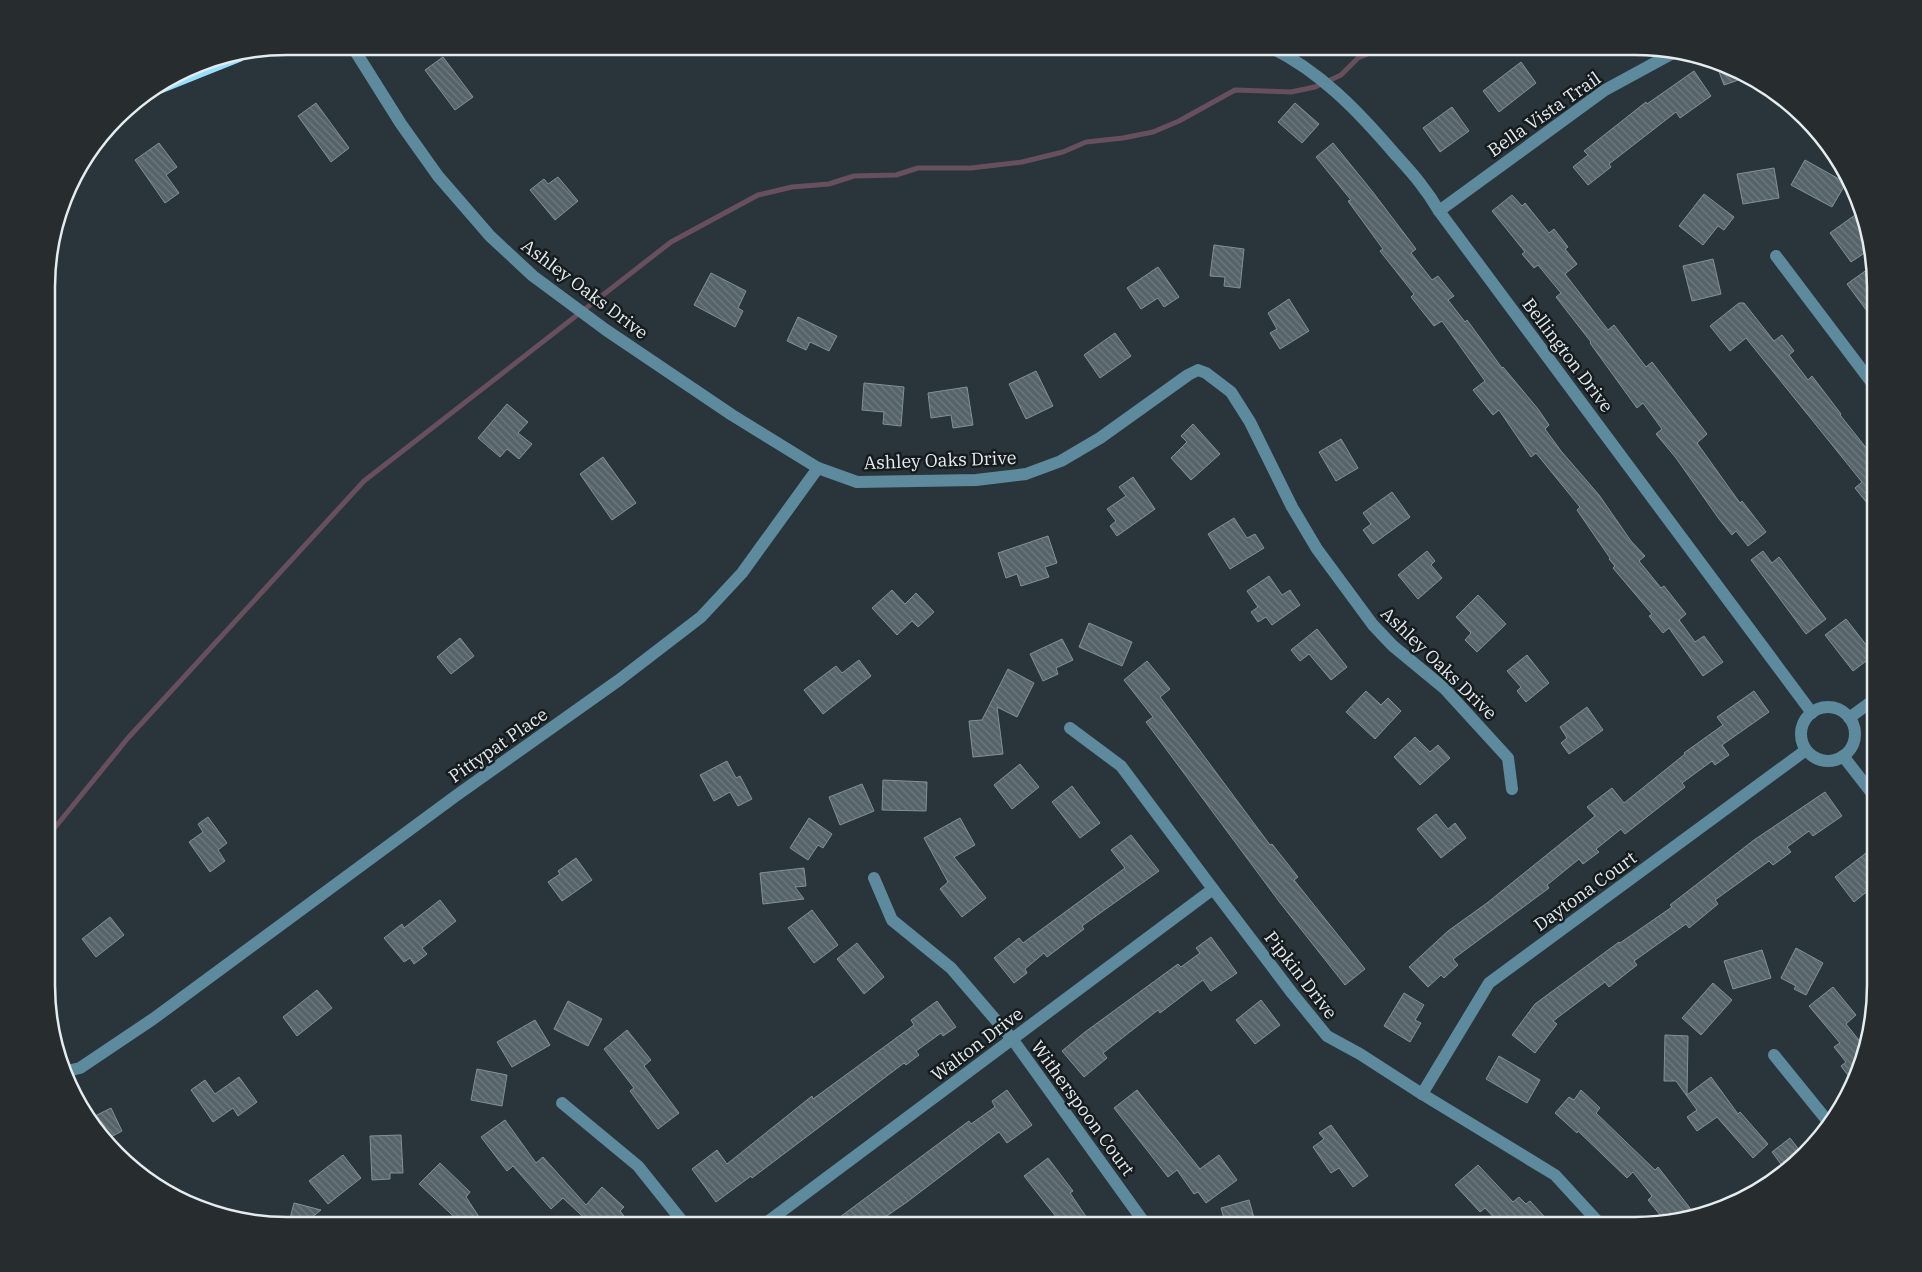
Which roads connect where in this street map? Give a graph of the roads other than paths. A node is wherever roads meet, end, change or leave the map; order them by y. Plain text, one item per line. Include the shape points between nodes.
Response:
1 (358, 55) edge
2 (1286, 55) edge
3 (1666, 57) edge
4 (1438, 211) junction
5 (1776, 256) dead end
6 (1867, 377) edge
7 (818, 468) junction
8 (1867, 705) edge
9 (1812, 713) junction
10 (1849, 718) junction
11 (1070, 728) dead end
12 (1806, 750) junction
13 (1844, 756) junction
14 (1867, 786) edge
15 (1512, 789) dead end
16 (874, 878) dead end
17 (1213, 890) junction
18 (1013, 1040) junction
19 (1774, 1055) dead end
20 (71, 1070) edge
21 (1422, 1094) junction
22 (562, 1103) dead end
23 (1825, 1118) edge
24 (679, 1217) edge
25 (774, 1217) edge
26 (1140, 1217) edge
27 (1594, 1217) edge

1 - 7 street, Ashley Oaks Drive via 438,176 490,236 533,276 724,410
2 - 4 street, Bellington Drive via 1325,81 1373,128 1427,191
3 - 4 street, Bella Vista Trail via 1605,90
4 - 9 street, Bellington Drive
5 - 6 street
7 - 15 street, Ashley Oaks Drive via 857,482 976,480 1026,474 1061,461 1198,370 1206,373 1230,392 1250,422 1292,507 1337,577 1373,625 1444,688 1508,758
7 - 20 street, Pittypat Place via 742,573 700,617 619,680 161,1011 80,1068
8 - 10 street
9 - 10 street via 1832,708
9 - 12 street via 1803,724 1802,742
10 - 13 street via 1855,740
11 - 17 street, Pipkin Drive via 1122,766
12 - 13 street via 1820,760
12 - 21 street, Daytona Court via 1489,983
13 - 14 street
16 - 18 street, Witherspoon Court via 892,920 951,968
17 - 18 street, Walton Drive
17 - 21 street, Pipkin Drive via 1327,1036
18 - 25 street, Walton Drive
18 - 26 street, Witherspoon Court
19 - 23 street
21 - 27 street, Pipkin Drive via 1555,1174
22 - 24 street via 638,1166

